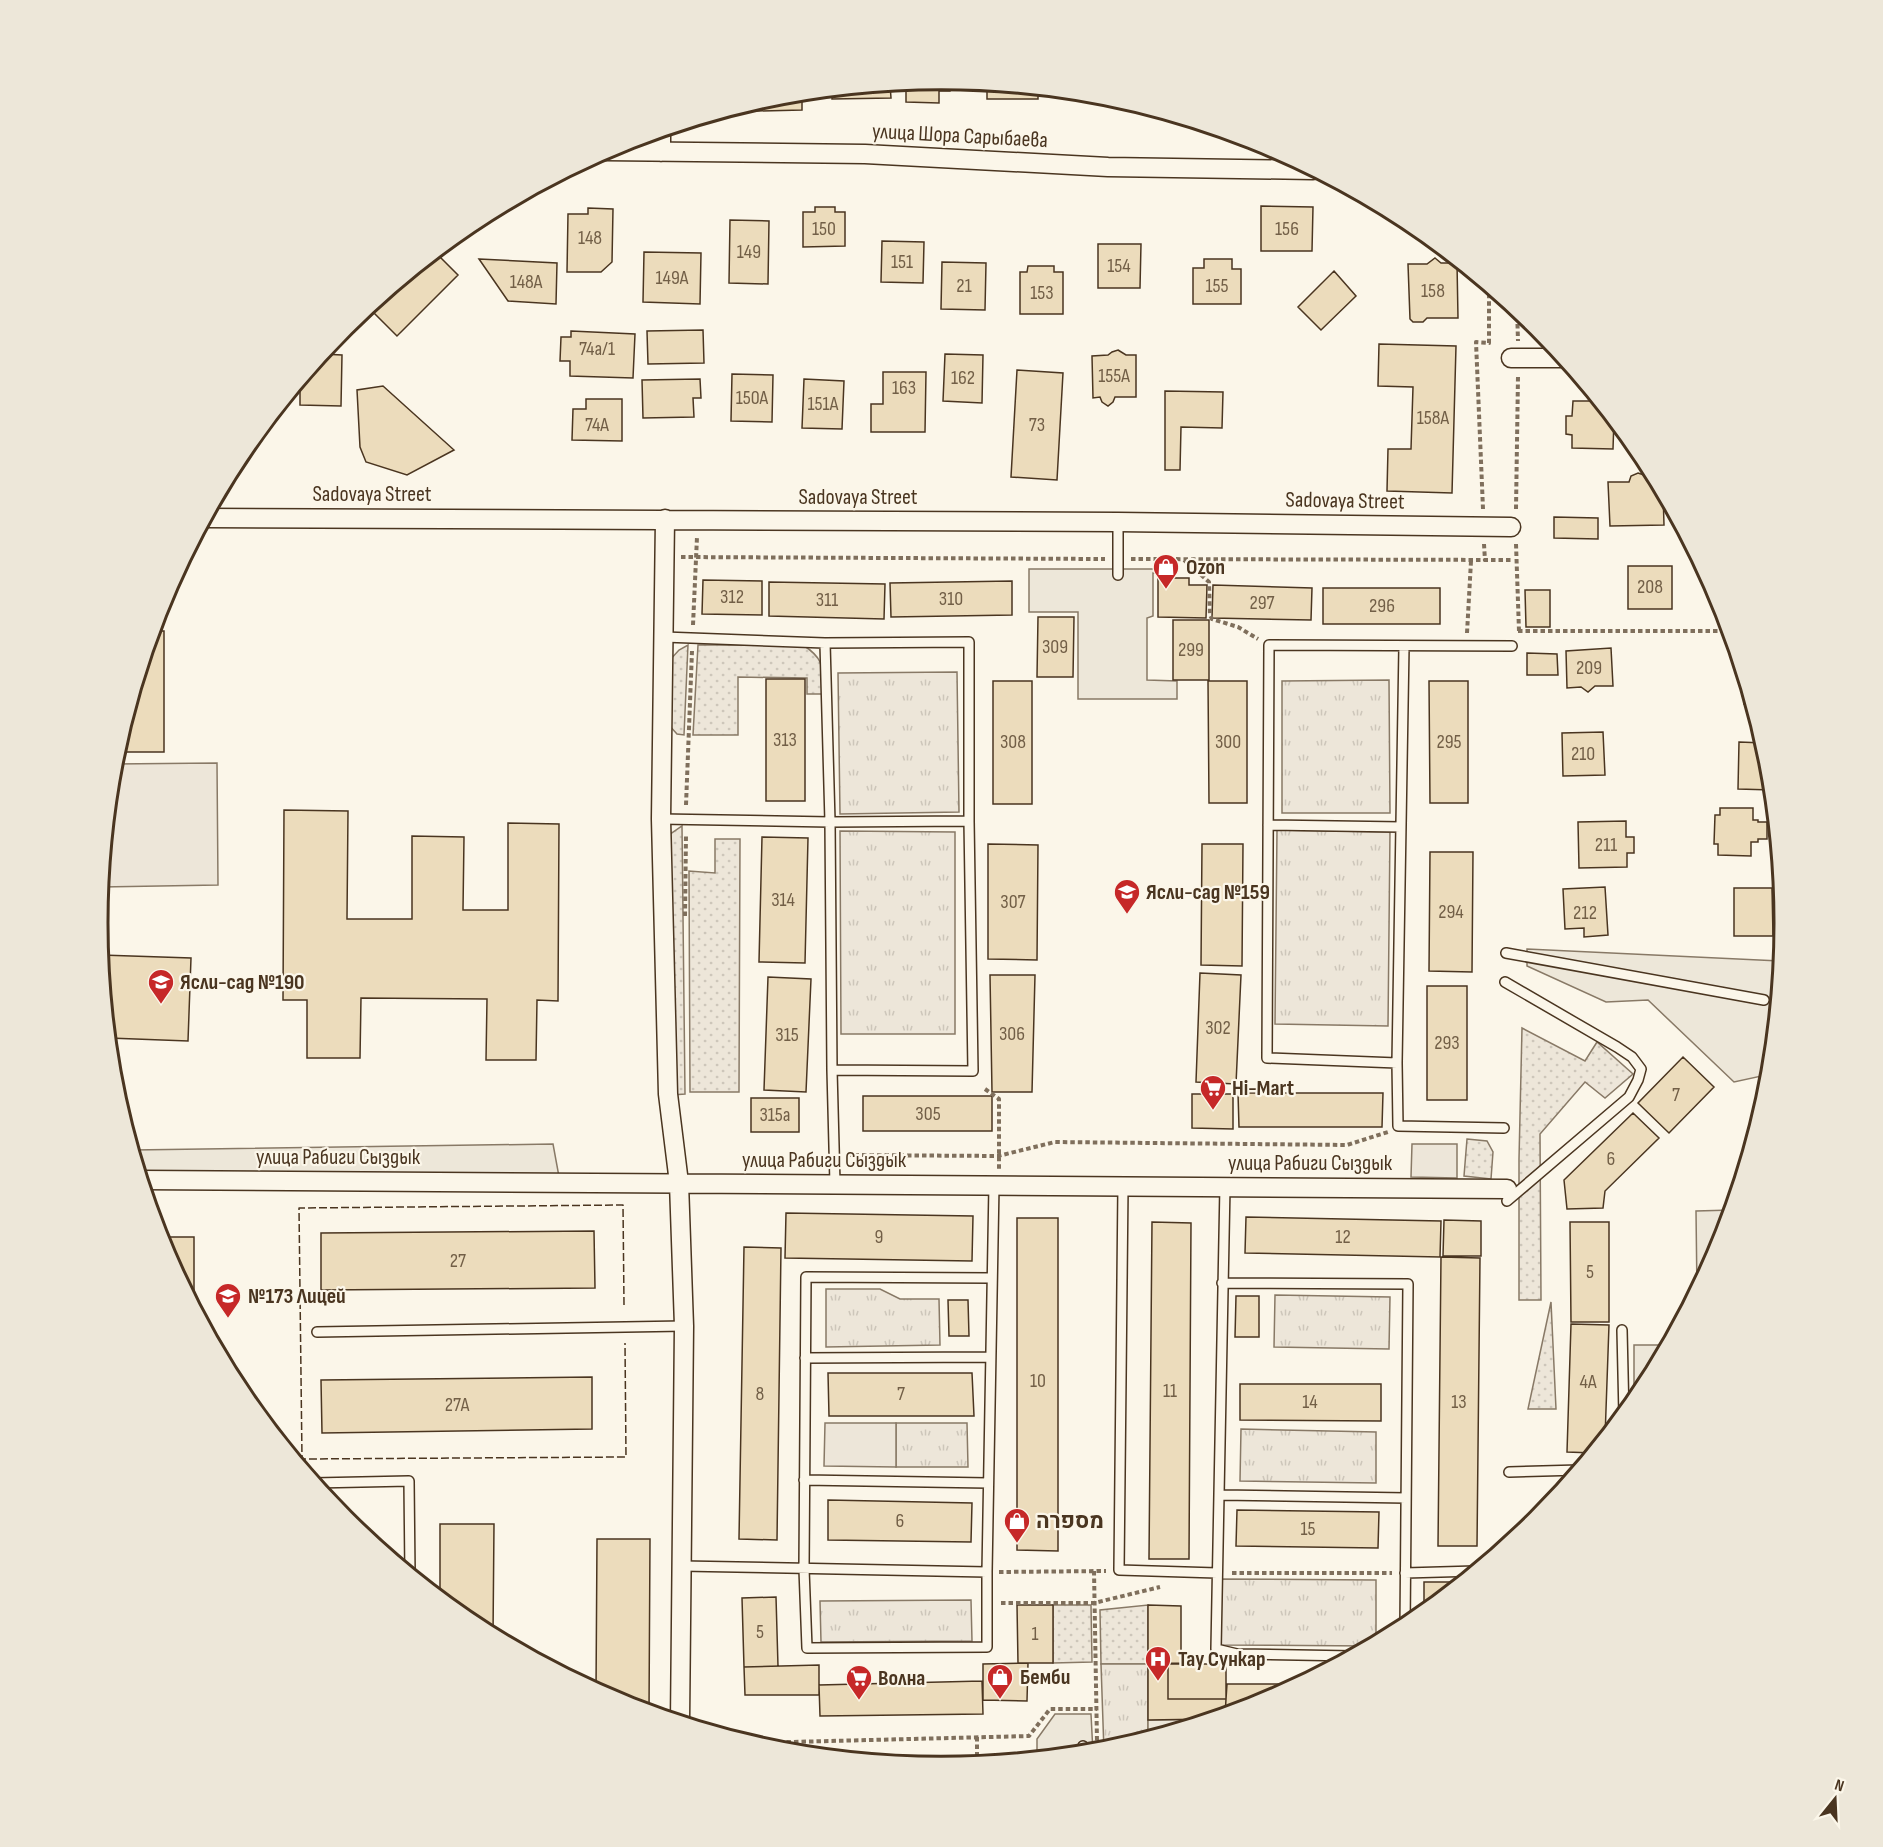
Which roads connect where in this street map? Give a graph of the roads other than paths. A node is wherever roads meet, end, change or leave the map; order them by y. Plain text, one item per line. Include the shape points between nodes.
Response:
1 (661, 139) edge
2 (627, 151) edge
3 (661, 152) junction
4 (1296, 170) edge
5 (1515, 358) road end
6 (1553, 358) edge
7 (214, 518) edge
8 (665, 519) junction
9 (1118, 522) junction
10 (1514, 527) road end
11 (1118, 575) dead end
12 (664, 637) junction
13 (825, 643) junction
14 (1404, 646) junction
15 (1512, 646) dead end
16 (662, 819) junction
17 (969, 821) junction
18 (830, 822) junction
19 (1268, 825) junction
20 (1401, 827) junction
21 (1506, 953) dead end
22 (1505, 982) dead end
23 (1764, 1000) dead end
24 (1397, 1063) junction
25 (832, 1070) junction
26 (1504, 1128) dead end
27 (149, 1180) edge
28 (680, 1183) junction
29 (835, 1184) junction
30 (997, 1185) junction
31 (1123, 1186) junction
32 (1225, 1186) junction
33 (1507, 1195) joint
34 (991, 1278) junction
35 (1222, 1283) junction
36 (684, 1326) junction
37 (1622, 1330) dead end
38 (317, 1332) dead end
39 (990, 1357) junction
40 (805, 1358) junction
41 (1624, 1403) edge
42 (1570, 1470) edge
43 (1509, 1472) dead end
44 (804, 1480) junction
45 (323, 1482) edge
46 (988, 1483) junction
47 (1220, 1495) junction
48 (1406, 1498) junction
49 (410, 1565) edge
50 (682, 1566) junction
51 (804, 1569) junction
52 (987, 1572) junction
53 (1464, 1572) edge
54 (1217, 1573) junction
55 (1405, 1573) junction
56 (1405, 1617) edge
57 (1338, 1656) edge
58 (680, 1715) edge

1 - 3 street
2 - 3 street, улица Шора Сарыбаева
3 - 4 street, улица Шора Сарыбаева via 865,154 1108,167
5 - 6 street
7 - 8 street, Sadovaya Street
8 - 9 street, Sadovaya Street
8 - 12 street
9 - 10 street, Sadovaya Street
9 - 11 lane
12 - 13 lane
12 - 16 street
13 - 17 lane via 969,642
13 - 18 lane
14 - 15 lane
14 - 19 lane via 1269,645
14 - 20 lane
16 - 18 lane
16 - 28 street via 668,1094
17 - 18 lane
17 - 25 lane via 973,1071
18 - 25 lane
19 - 20 lane
19 - 24 lane via 1267,1058
20 - 24 lane
21 - 23 lane
22 - 33 lane via 1617,1047 1641,1069 1629,1097
24 - 26 lane via 1398,1126
25 - 29 lane
27 - 28 street, улица Рабиги Сыздык
28 - 29 street, улица Рабиги Сыздык
28 - 36 street
29 - 30 street, улица Рабиги Сыздык
30 - 31 street, улица Рабиги Сыздык
30 - 34 lane
31 - 32 street, улица Рабиги Сыздык
31 - 54 lane via 1119,1570
32 - 33 street, улица Рабиги Сыздык
32 - 35 lane
34 - 39 lane
34 - 40 lane via 806,1277
35 - 47 lane
35 - 48 lane via 1408,1284
36 - 38 lane
36 - 50 street
37 - 41 lane
39 - 40 lane
39 - 46 lane
40 - 44 lane
42 - 43 lane
44 - 46 lane
44 - 51 lane
45 - 49 lane via 409,1482
46 - 52 lane
47 - 48 lane
47 - 54 lane
48 - 55 lane
50 - 51 lane
50 - 58 street
51 - 52 lane
51 - 52 lane via 807,1648 987,1647
53 - 55 lane
54 - 57 lane via 1216,1649 1237,1654
55 - 56 lane

